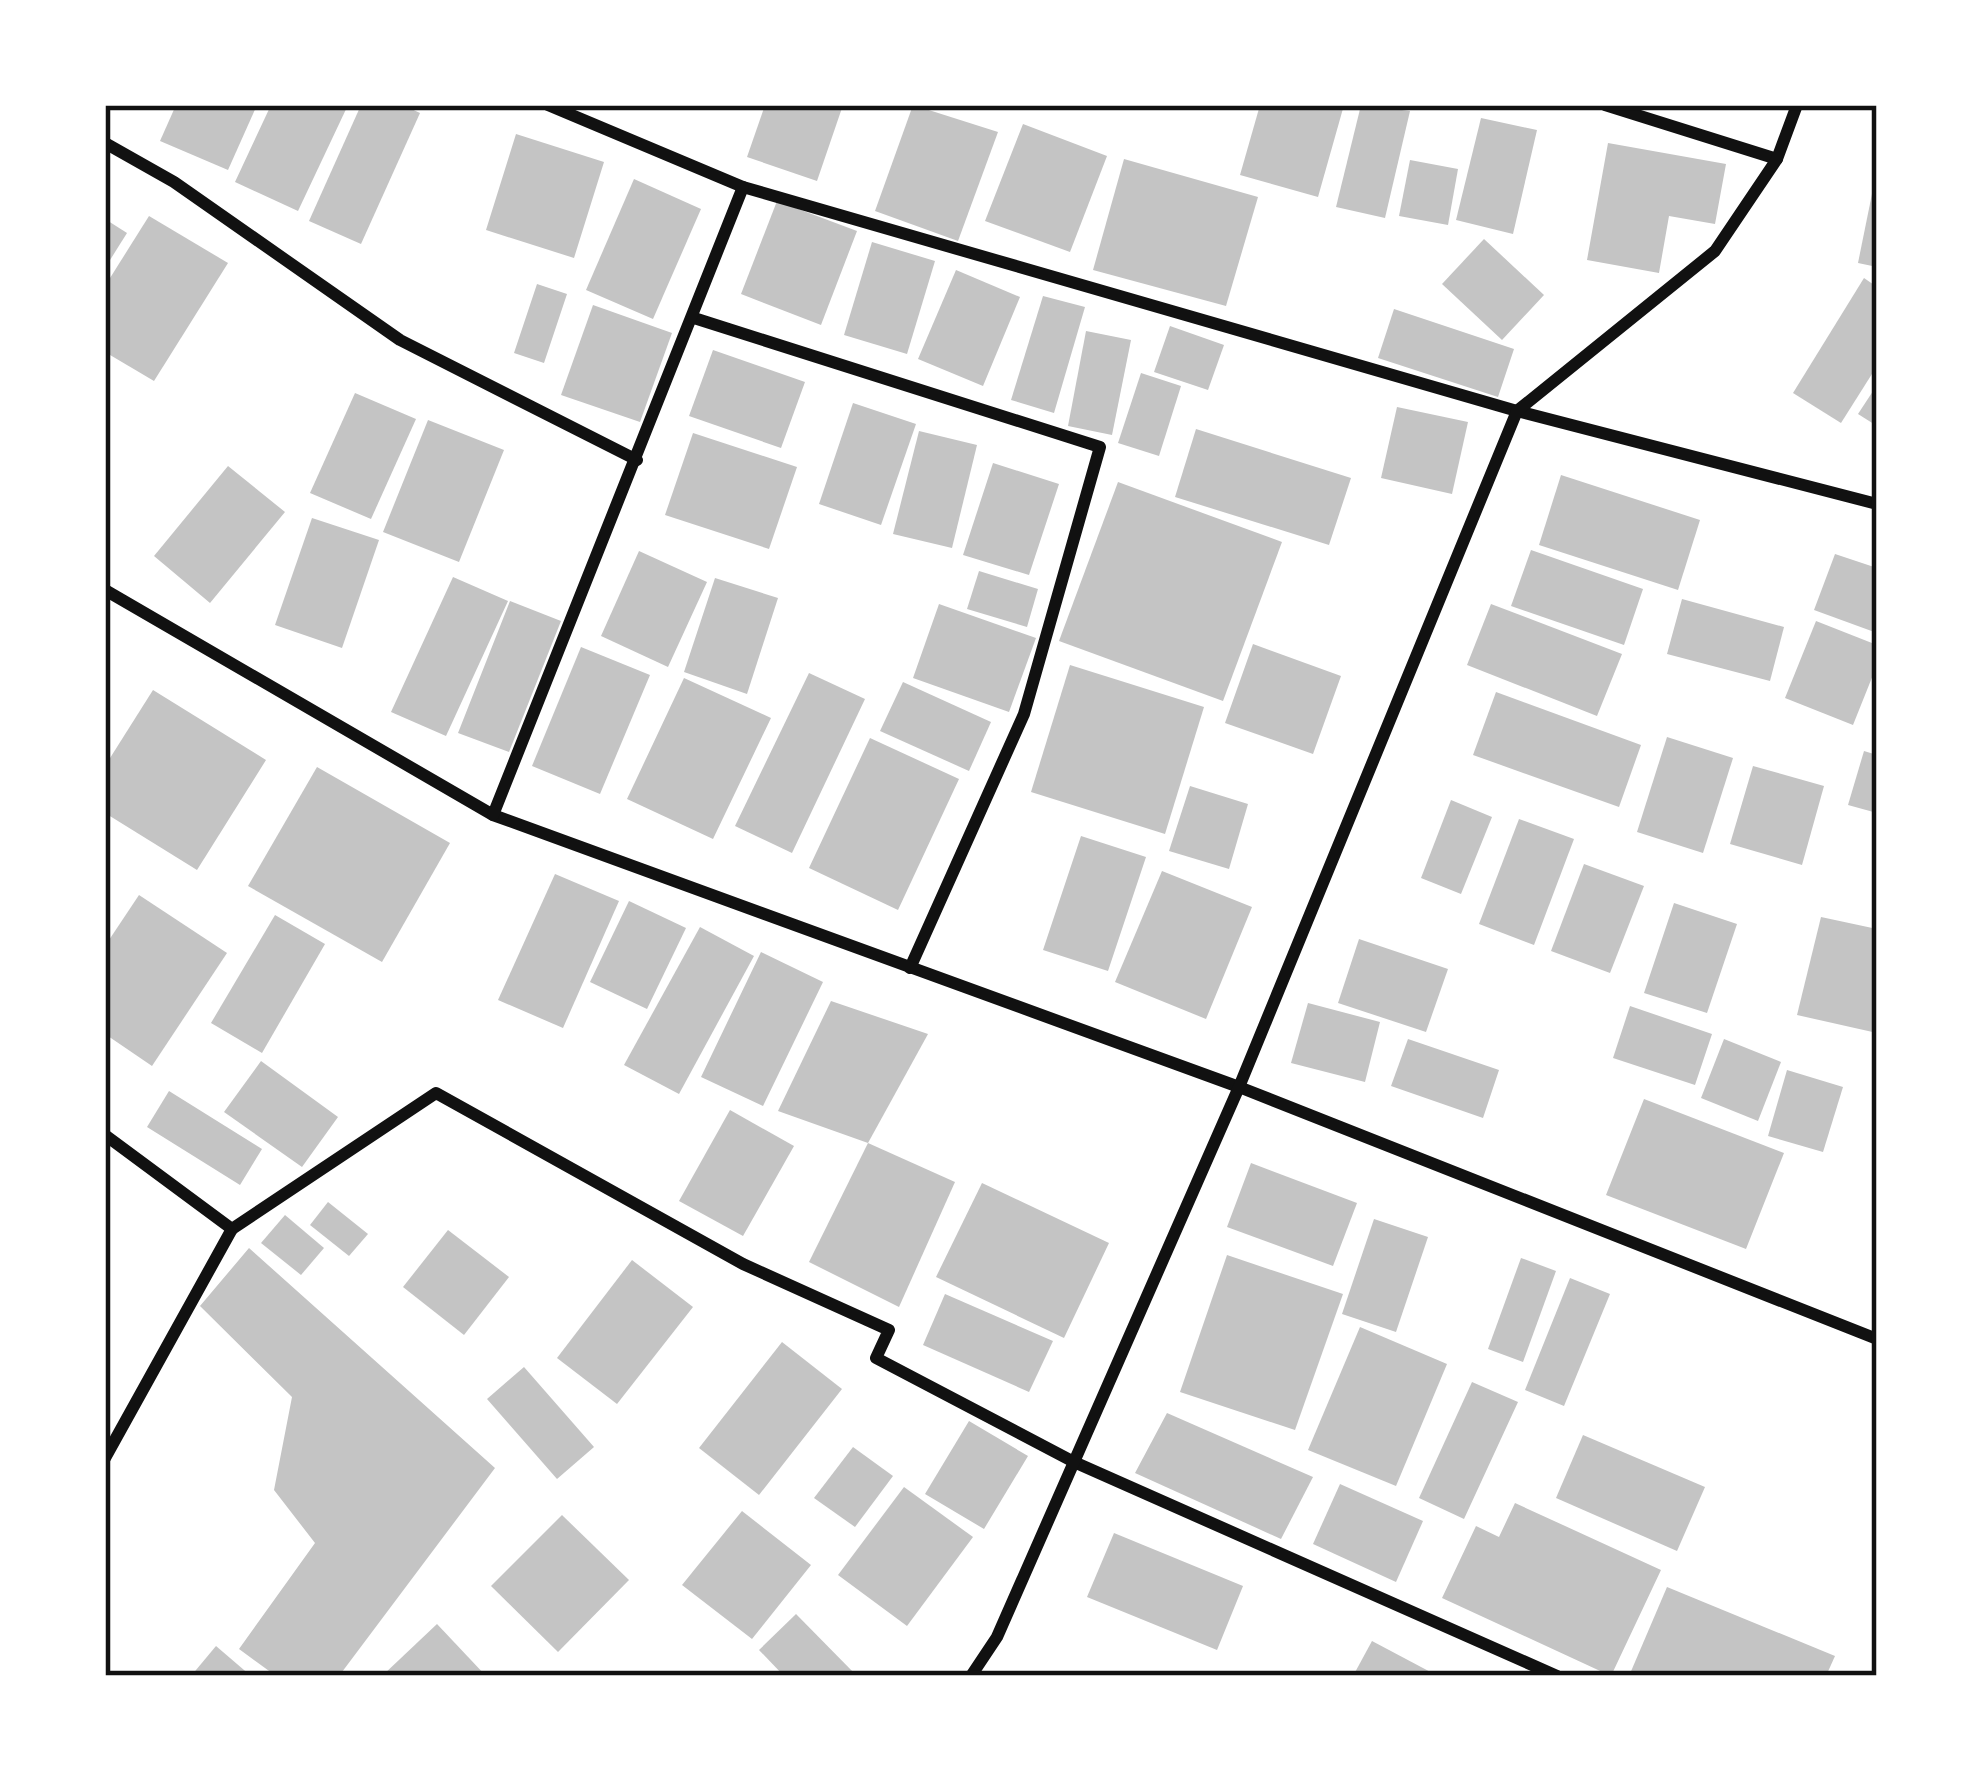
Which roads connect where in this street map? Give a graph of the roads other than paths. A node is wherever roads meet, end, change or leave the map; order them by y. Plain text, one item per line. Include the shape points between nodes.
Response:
1 (548, 105) edge
2 (1605, 105) edge
3 (1797, 105) edge
4 (105, 143) edge
5 (1777, 159) junction
6 (743, 187) junction
7 (694, 318) junction
8 (1517, 411) junction
9 (637, 460) junction
10 (1877, 504) edge
11 (105, 590) edge
12 (494, 814) junction
13 (910, 968) junction
14 (1239, 1087) junction
15 (105, 1135) edge
16 (232, 1229) junction
17 (1877, 1339) edge
18 (105, 1458) edge
19 (1074, 1462) junction
20 (971, 1676) edge
21 (1557, 1676) edge

1 - 6 street
2 - 5 street
3 - 5 street
4 - 9 street via 400,340
5 - 8 street via 1715,251
6 - 7 street
6 - 8 street
7 - 9 street
7 - 13 street via 1100,447 1024,714
8 - 10 street
8 - 14 street
9 - 12 street
11 - 12 street
12 - 13 street
13 - 14 street
14 - 17 street
14 - 19 street
15 - 16 street
16 - 18 street
16 - 19 street via 436,1093 743,1264 890,1330 876,1358
19 - 20 street via 997,1637
19 - 21 street

